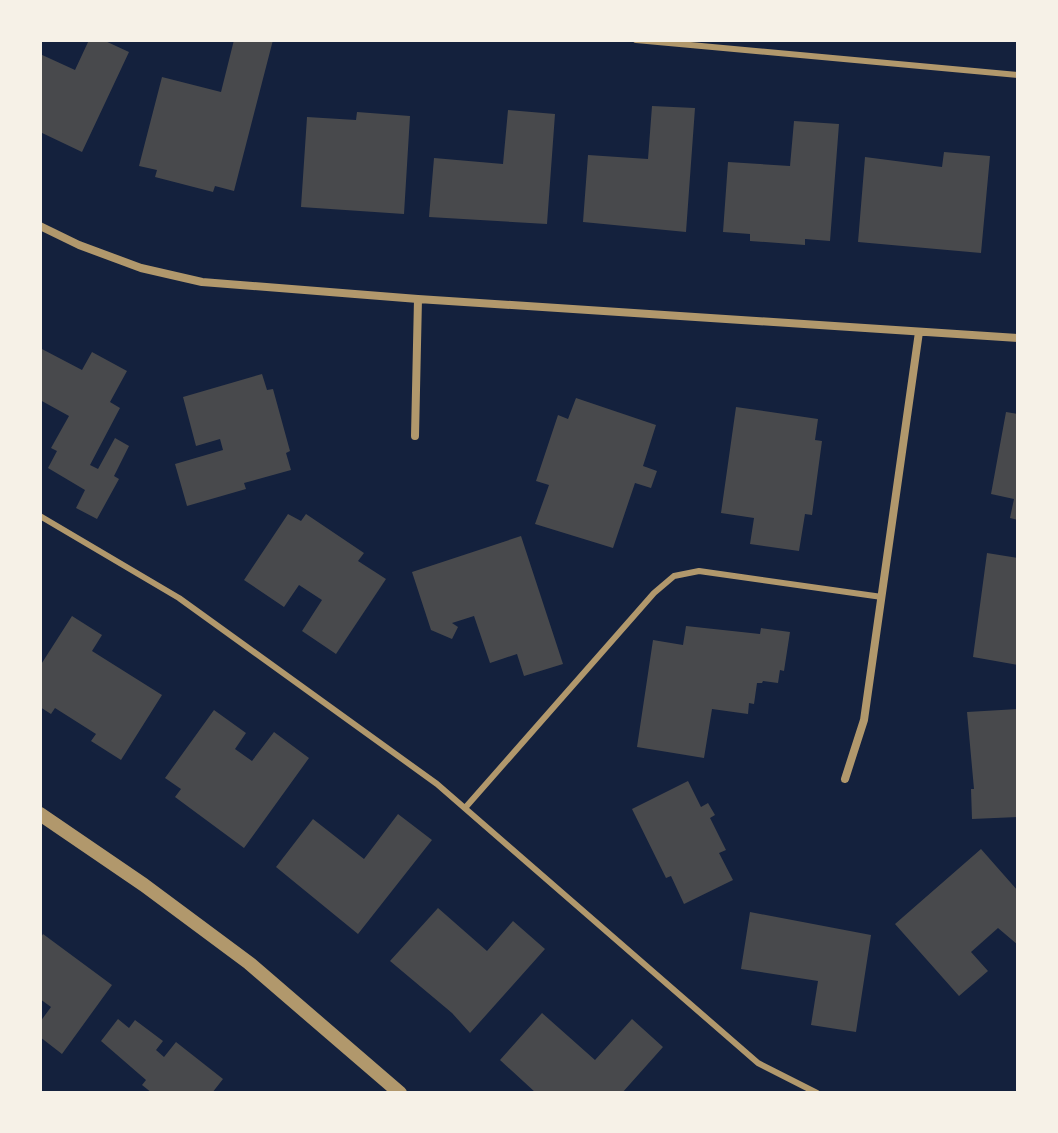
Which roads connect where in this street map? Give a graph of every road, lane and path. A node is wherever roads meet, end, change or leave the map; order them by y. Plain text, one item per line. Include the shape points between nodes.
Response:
1 (636, 40) edge
2 (1018, 75) edge
3 (40, 226) edge
4 (418, 299) junction
5 (919, 332) junction
6 (1018, 338) edge
7 (415, 436) dead end
8 (40, 516) edge
9 (882, 597) junction
10 (845, 779) dead end
11 (465, 808) junction
12 (40, 814) edge
13 (400, 1093) edge
14 (817, 1093) edge

1 - 2 lane
3 - 4 street via 141,268 202,282
4 - 5 street
4 - 7 street
5 - 6 street
5 - 9 street
8 - 11 lane via 179,598
9 - 10 street via 864,720
9 - 11 lane via 699,571 674,576
11 - 14 lane via 758,1063
12 - 13 street via 249,963

